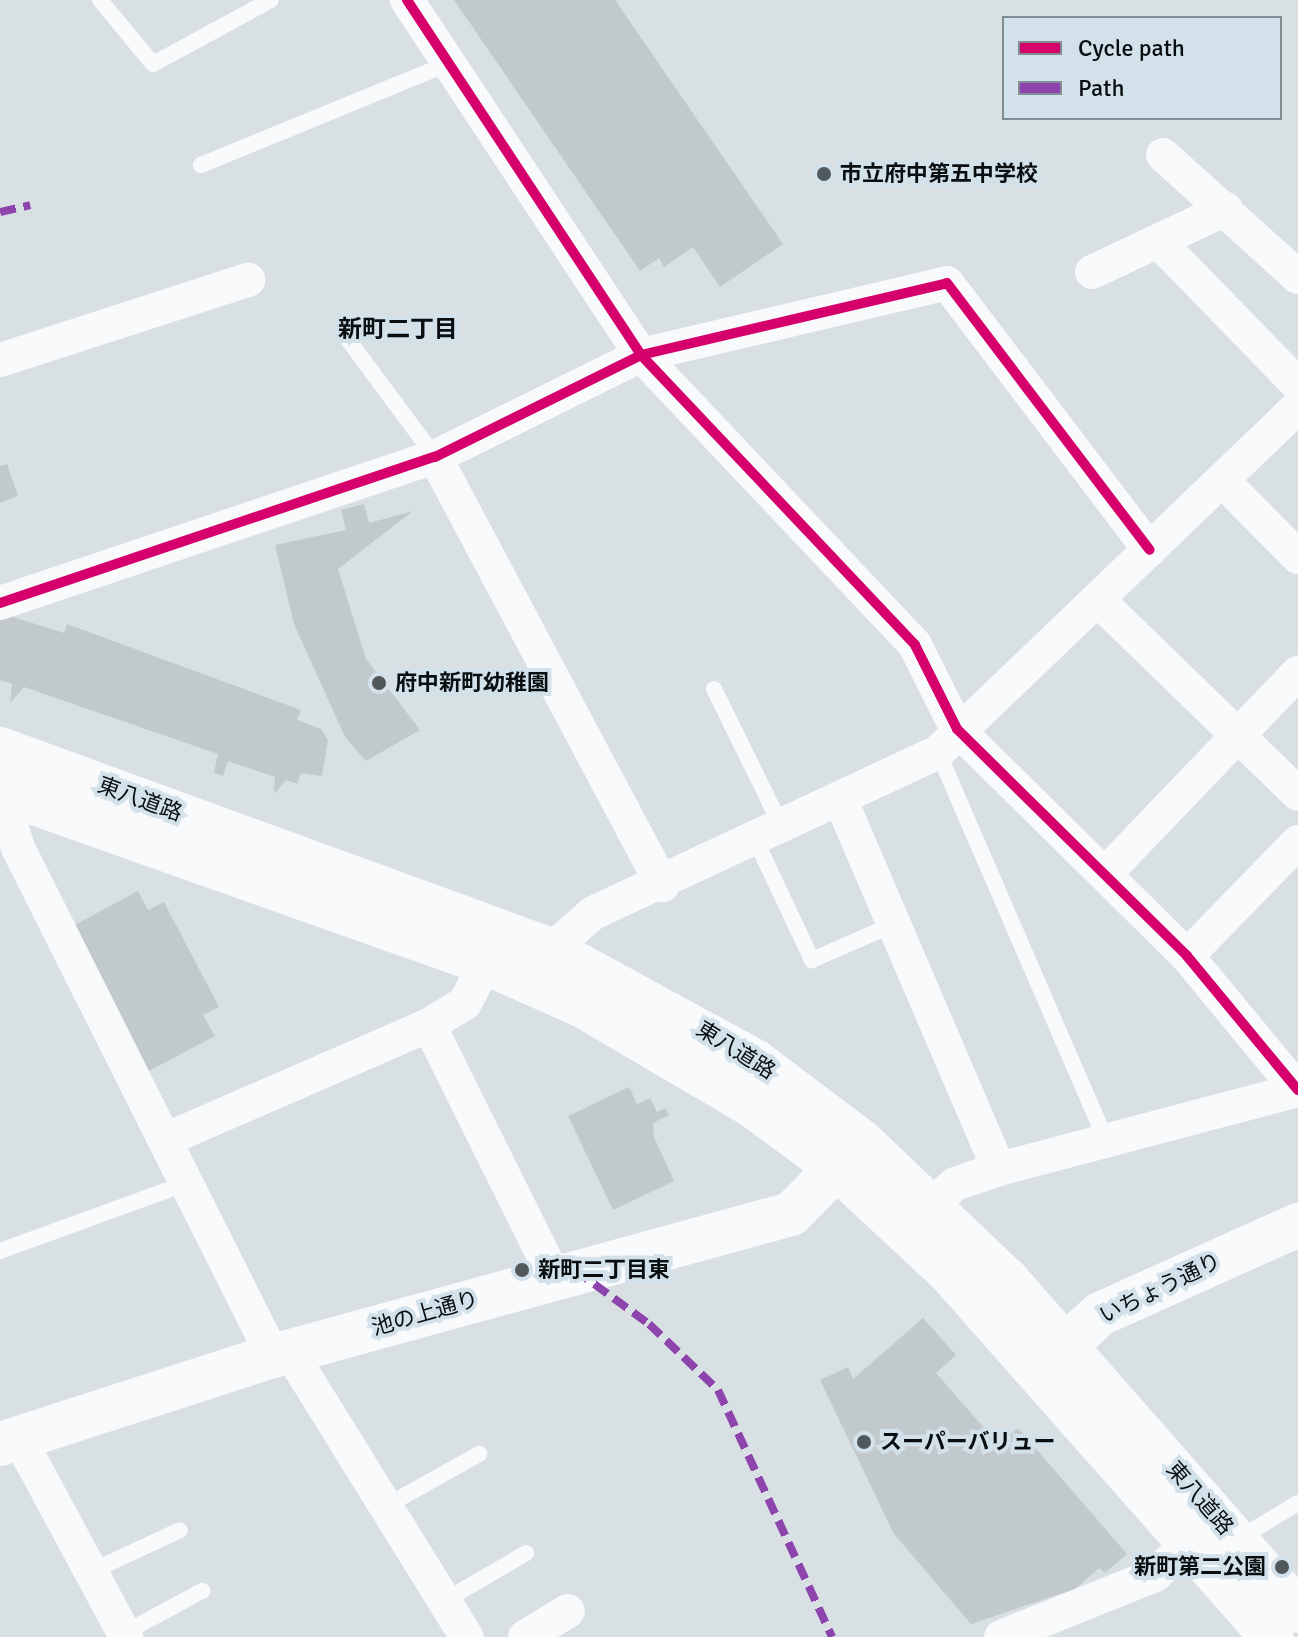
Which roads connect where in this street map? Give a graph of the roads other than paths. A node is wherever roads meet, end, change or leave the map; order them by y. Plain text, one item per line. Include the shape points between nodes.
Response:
1 (100, 0) edge
2 (271, 0) edge
3 (407, 0) edge
4 (452, 62) junction
5 (1163, 155) dead end
6 (201, 165) dead end
7 (1226, 209) junction
8 (1162, 245) junction
9 (1092, 272) dead end
10 (1298, 277) edge
11 (248, 280) dead end
12 (349, 341) dead end
13 (641, 355) junction
14 (0, 360) edge
15 (1298, 385) edge
16 (1298, 407) edge
17 (435, 457) junction
18 (1223, 481) junction
19 (1150, 550) junction
20 (1298, 557) edge
21 (1099, 601) junction
22 (0, 603) edge
23 (1298, 673) edge
24 (714, 689) dead end
25 (1237, 735) junction
26 (948, 740) junction
27 (0, 749) edge
28 (1, 790) edge
29 (1298, 794) edge
30 (841, 801) junction
31 (770, 835) junction
32 (1298, 842) edge
33 (1105, 874) junction
34 (663, 885) junction
35 (894, 924) junction
36 (551, 950) junction
37 (1187, 956) junction
38 (486, 963) junction
39 (429, 1025) junction
40 (1298, 1090) edge
41 (167, 1139) junction
42 (1106, 1140) junction
43 (837, 1168) junction
44 (999, 1169) junction
45 (190, 1182) junction
46 (932, 1204) junction
47 (1298, 1225) edge
48 (0, 1251) edge
49 (553, 1275) junction
50 (282, 1354) junction
51 (1051, 1358) junction
52 (9, 1441) edge
53 (479, 1454) dead end
54 (1298, 1503) edge
55 (386, 1506) junction
56 (180, 1530) dead end
57 (1237, 1540) junction
58 (1189, 1542) junction
59 (526, 1553) dead end
60 (90, 1572) junction
61 (202, 1591) dead end
62 (444, 1601) junction
63 (568, 1611) dead end
64 (1298, 1611) edge
65 (125, 1635) edge
66 (467, 1637) edge
67 (525, 1637) edge
68 (1001, 1637) edge
69 (1272, 1637) edge

1 - 2 lane via 153,64
3 - 4 street
4 - 6 lane
4 - 13 street
5 - 7 street
7 - 8 street
7 - 10 street
8 - 9 street
8 - 15 street
11 - 14 street
12 - 17 lane
13 - 17 street
13 - 19 street via 947,283
13 - 26 street via 915,645
16 - 18 street
17 - 22 street
17 - 34 street
18 - 19 street
18 - 20 street
19 - 21 street
21 - 25 street
21 - 26 street
23 - 25 street
24 - 31 lane
25 - 29 street
25 - 33 street
26 - 30 street
26 - 33 street
26 - 42 lane
27 - 36 main road, 東八道路
28 - 38 main road, 東八道路
28 - 41 street via 18,848
30 - 31 street
30 - 35 street
31 - 34 street
31 - 35 lane via 812,960
32 - 37 street
33 - 37 street
34 - 36 street via 593,913
35 - 44 street
36 - 46 main road, 東八道路 via 756,1062
37 - 40 street
38 - 39 street via 465,1003
38 - 43 main road, 東八道路 via 696,1068
39 - 41 street
39 - 49 street
40 - 42 street
41 - 45 street
42 - 44 street
43 - 49 main road, 池の上通り via 791,1214
43 - 51 main road, 東八道路
44 - 46 street via 955,1184
45 - 48 lane
45 - 50 street
46 - 51 main road, 東八道路
47 - 51 main road, いちょう通り via 1100,1314
49 - 50 main road, 池の上通り
50 - 52 main road, 池の上通り
50 - 55 street
51 - 57 main road, 東八道路
51 - 58 main road, 東八道路
52 - 60 street
53 - 55 lane
54 - 57 lane
55 - 62 street
56 - 60 lane
57 - 64 main road, 東八道路
58 - 68 street via 1155,1575
58 - 69 main road, 東八道路
59 - 62 lane
60 - 65 street
61 - 65 lane
62 - 66 street
63 - 67 street

